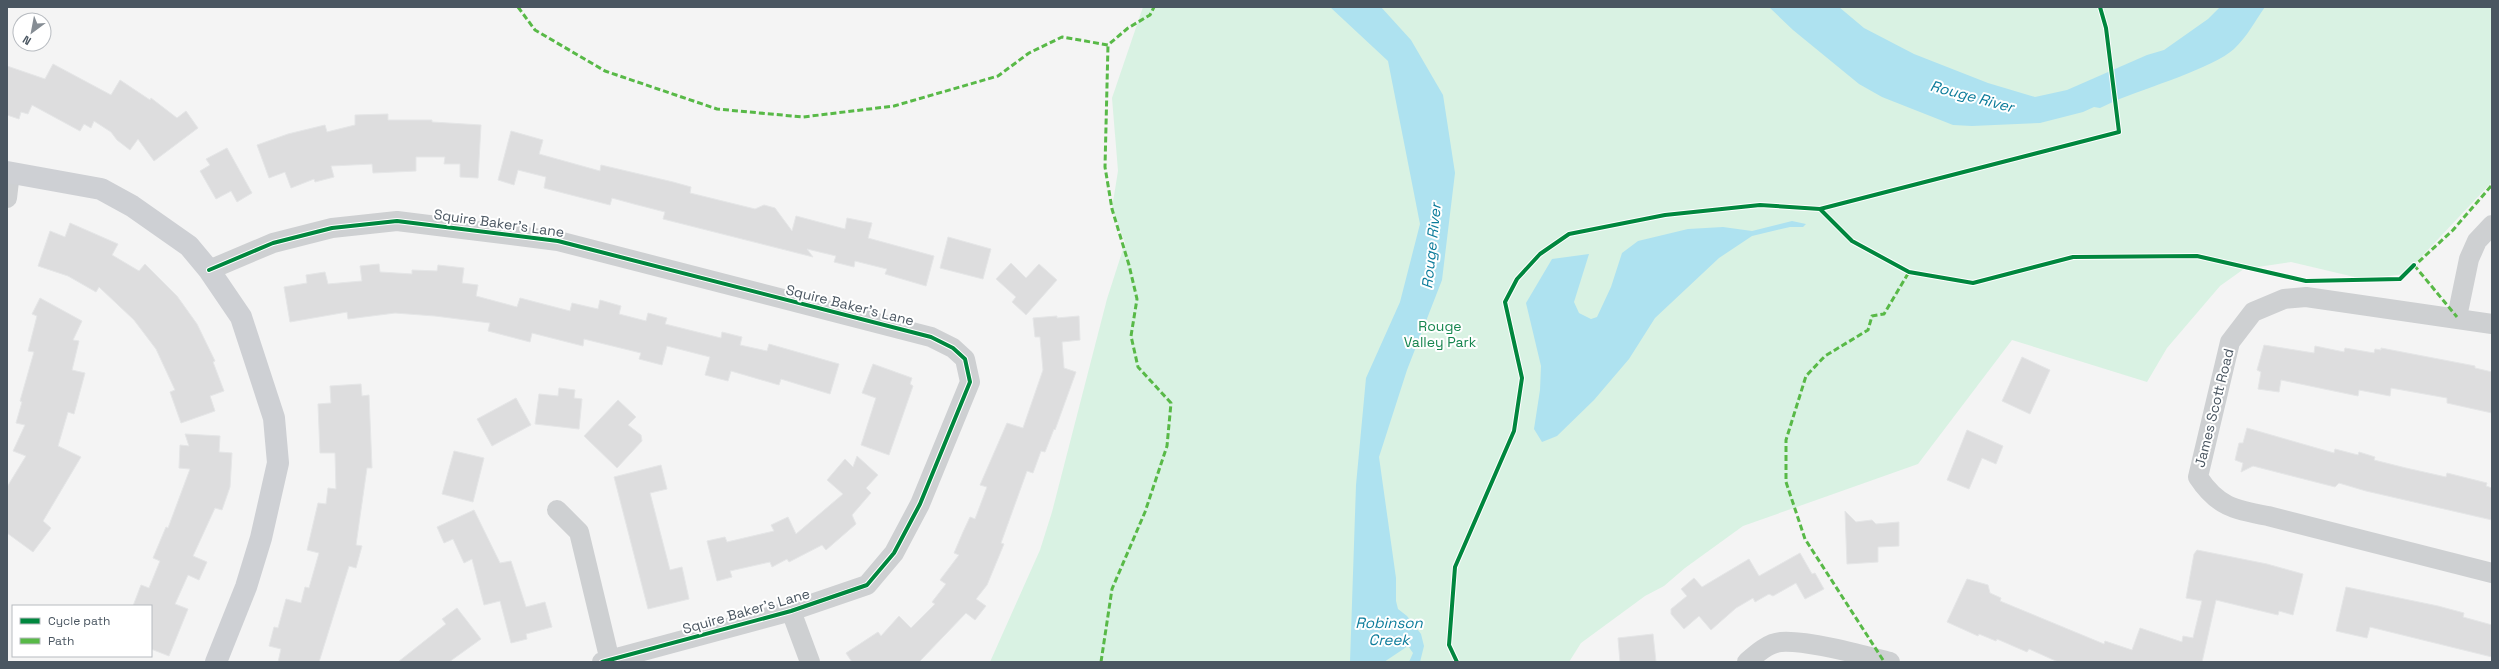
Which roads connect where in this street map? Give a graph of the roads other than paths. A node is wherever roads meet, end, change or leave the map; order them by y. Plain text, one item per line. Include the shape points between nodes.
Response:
1 (8, 172) edge
2 (7, 198) edge
3 (2492, 225) edge
4 (209, 270) junction
5 (2457, 317) junction
6 (2492, 324) edge
7 (556, 510) dead end
8 (2492, 573) edge
9 (791, 611) junction
10 (606, 661) edge
11 (1885, 661) edge
12 (216, 662) edge
13 (810, 662) edge
14 (1746, 662) edge

1 - 2 street
1 - 4 street via 101,189 160,224 188,246
3 - 5 street via 2477,241 2469,259
4 - 9 street, Squire Baker's Lane via 274,243 332,228 397,221 558,241 931,337 953,348 966,359 970,382 920,504 894,553 867,585
4 - 12 street via 244,324 274,418 278,463 262,538 246,587
5 - 6 street, James Scott Road
5 - 8 street, James Scott Road via 2335,303 2306,297 2284,299 2253,312 2230,342 2198,477 2209,494 2241,511
7 - 10 street via 579,532
9 - 10 street, Squire Baker's Lane
9 - 13 street
11 - 14 street via 1831,649 1780,642 1761,650

